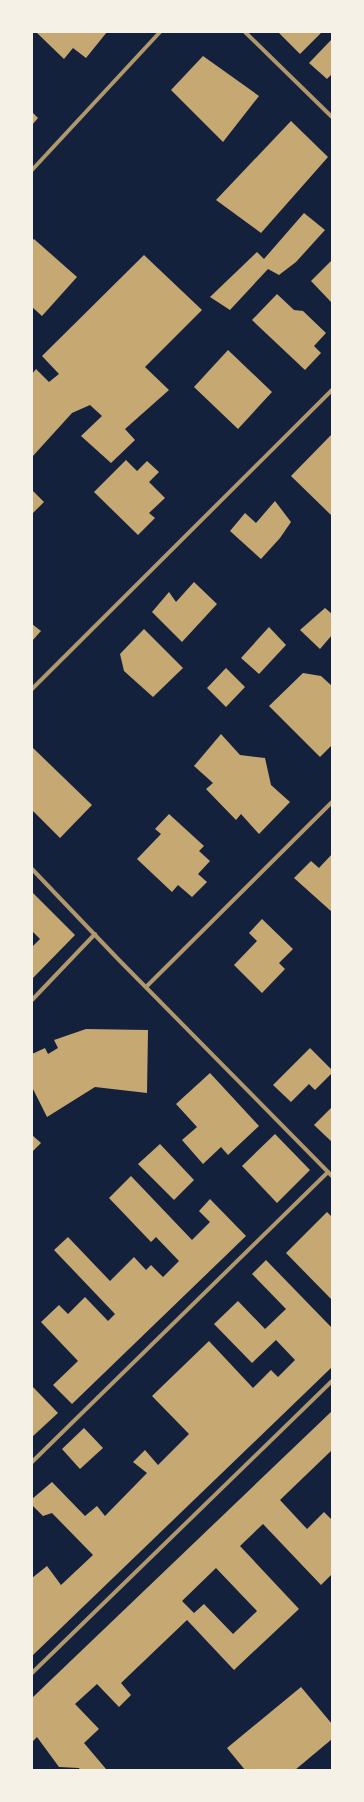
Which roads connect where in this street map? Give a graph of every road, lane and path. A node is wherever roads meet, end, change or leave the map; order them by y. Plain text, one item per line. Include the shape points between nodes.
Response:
1 (160, 32) edge
2 (245, 32) edge
3 (332, 117) edge
4 (32, 170) edge
5 (332, 390) edge
6 (32, 689) edge
7 (332, 802) edge
8 (32, 869) edge
9 (95, 934) junction
10 (146, 987) junction
11 (32, 1000) edge
12 (328, 1172) junction
13 (332, 1176) edge
14 (332, 1381) edge
15 (32, 1462) edge
16 (32, 1673) edge

1 - 4 street
2 - 3 street
5 - 6 street
7 - 10 street
8 - 9 street
9 - 10 street
9 - 11 street
10 - 12 street
12 - 13 street
12 - 15 street
14 - 16 street

